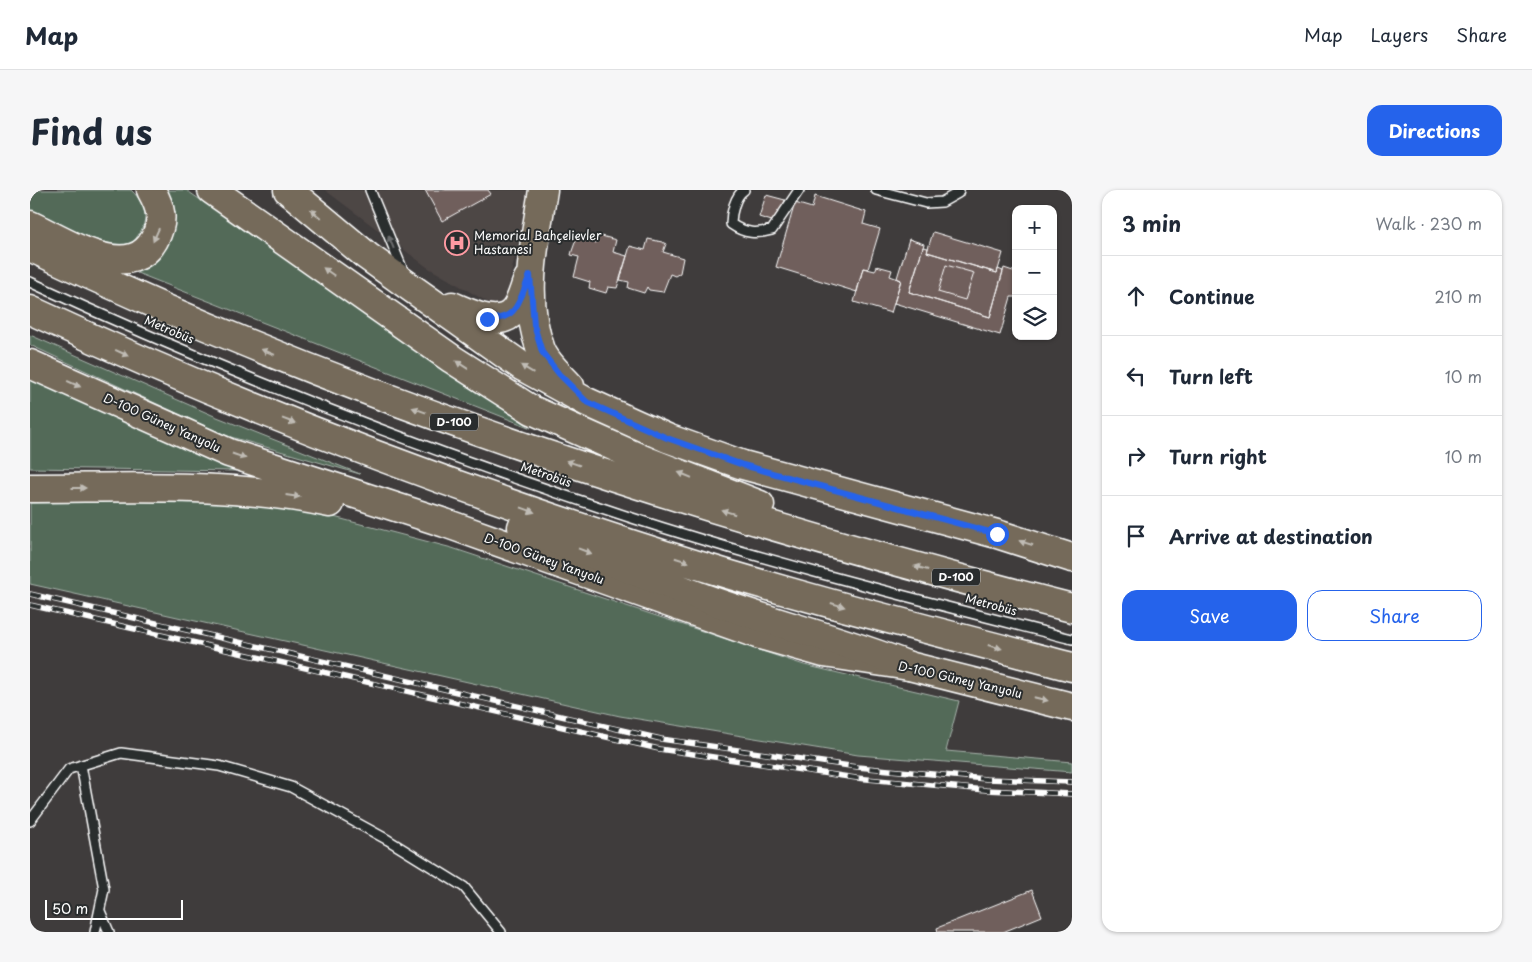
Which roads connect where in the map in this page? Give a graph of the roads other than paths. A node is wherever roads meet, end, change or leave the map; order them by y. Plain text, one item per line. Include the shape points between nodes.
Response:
1 (150, 190) edge
2 (212, 190) edge
3 (242, 190) edge
4 (288, 190) edge
5 (370, 190) edge
6 (544, 190) edge
7 (744, 190) edge
8 (799, 190) edge
9 (876, 190) edge
10 (959, 190) edge
11 (30, 225) edge
12 (30, 247) edge
13 (304, 255) junction
14 (530, 275) junction
15 (30, 282) edge
16 (410, 287) junction
17 (30, 310) edge
18 (30, 364) edge
19 (587, 402) junction
20 (432, 476) junction
21 (30, 488) edge
22 (445, 524) junction
23 (1072, 558) edge
24 (892, 560) junction
25 (1019, 594) junction
26 (1072, 595) edge
27 (1072, 608) edge
28 (1072, 639) edge
29 (908, 666) junction
30 (1072, 667) edge
31 (1072, 706) edge
32 (81, 765) junction
33 (30, 821) edge
34 (100, 911) junction
35 (95, 932) edge
36 (109, 932) edge
37 (501, 932) edge

1 -> 11 main road via 160,207 161,222 151,245 133,259 96,255
2 - 13 main road
3 - 13 main road via 282,223
16 -> 4 main road
16 -> 5 lane
6 - 14 main road
7 - 8 lane via 731,214 731,224 740,230 758,234 772,230
9 - 10 lane via 926,203 942,202
24 -> 12 main road, D-100 via 649,489 349,384 167,310
24 -> 13 main road via 791,516 642,459 532,410 452,359
14 - 16 main road via 514,312 501,320 487,319
14 - 19 main road via 534,325 542,352
15 - 28 lane, Metrobüs via 231,370 481,467 630,517 816,572
19 -> 16 main road via 523,367
17 -> 20 main road via 213,391
18 -> 22 main road, D-100 Güney Yanyolu via 229,453
23 -> 19 main road via 997,534 743,465 667,438
20 -> 29 main road via 492,515 518,526 699,596 859,646
20 -> 30 main road via 637,546
21 -> 22 main road via 235,488 301,496
22 - 29 main road, D-100 Güney Yanyolu via 757,634 824,653
25 -> 24 main road, D-100
25 - 26 main road
25 - 27 main road, D-100
29 -> 31 main road, D-100 Güney Yanyolu
32 - 33 lane via 68,769
32 - 34 lane via 104,889
32 - 37 lane via 121,753 218,766 291,787 388,840 464,887
34 - 35 lane
34 - 36 lane

